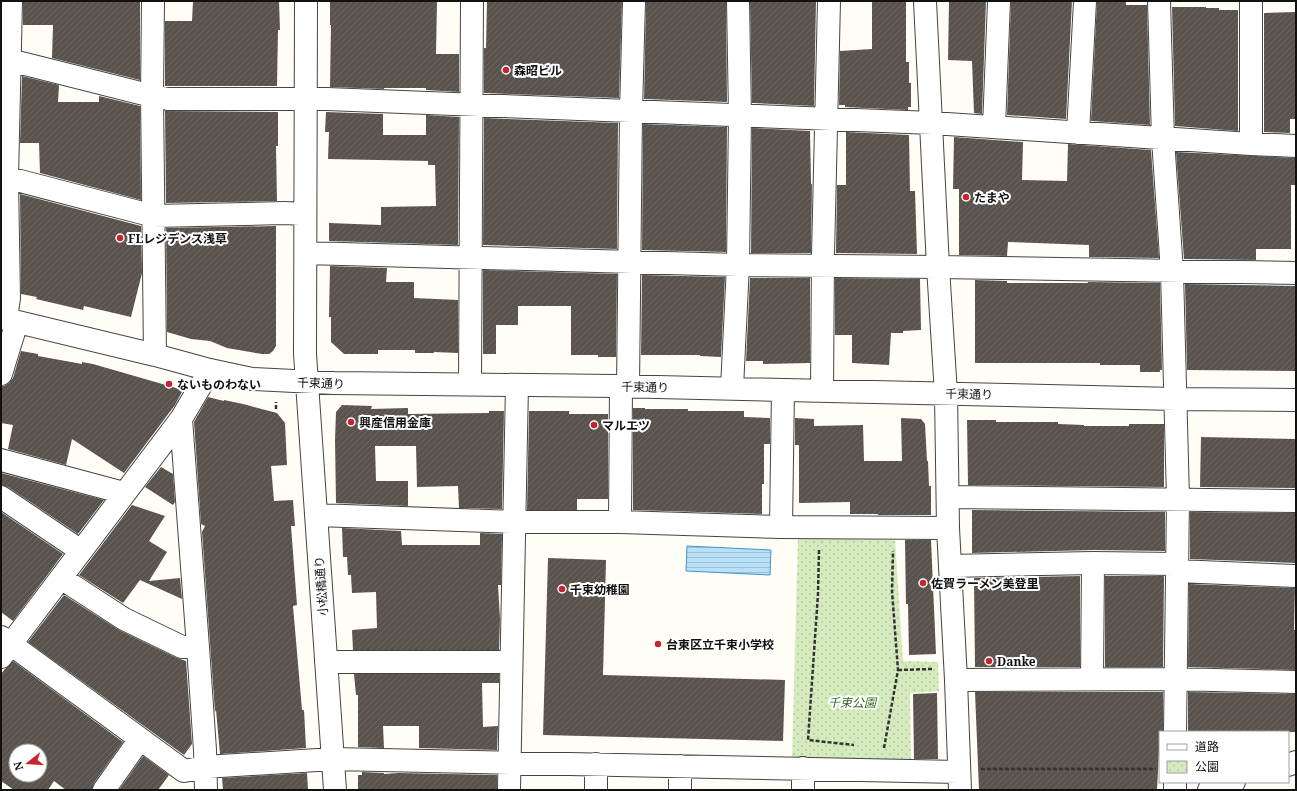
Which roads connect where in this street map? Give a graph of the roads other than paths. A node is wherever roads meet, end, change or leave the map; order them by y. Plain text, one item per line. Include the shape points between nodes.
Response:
1 (11, 1) edge
2 (153, 1) edge
3 (306, 1) edge
4 (472, 1) edge
5 (634, 1) edge
6 (738, 1) edge
7 (830, 1) edge
8 (925, 1) edge
9 (999, 1) edge
10 (1085, 1) edge
11 (1159, 1) edge
12 (1251, 1) edge
13 (6, 60) edge
14 (152, 96) junction
15 (306, 99) junction
16 (471, 105) junction
17 (631, 112) junction
18 (740, 116) junction
19 (826, 120) junction
20 (932, 123) junction
21 (994, 127) junction
22 (1078, 133) junction
23 (1163, 138) junction
24 (1251, 144) junction
25 (1296, 146) edge
26 (4, 177) edge
27 (305, 214) junction
28 (154, 216) junction
29 (306, 252) junction
30 (471, 258) junction
31 (629, 262) junction
32 (738, 265) junction
33 (823, 266) junction
34 (938, 267) junction
35 (1172, 272) junction
36 (1296, 273) edge
37 (8, 319) edge
38 (155, 355) junction
39 (210, 370) junction
40 (1, 374) edge
41 (307, 383) junction
42 (470, 384) junction
43 (517, 385) junction
44 (624, 387) junction
45 (732, 388) junction
46 (783, 390) junction
47 (822, 391) junction
48 (946, 394) junction
49 (1175, 399) junction
50 (1296, 400) edge
51 (181, 419) junction
52 (1, 460) edge
53 (124, 493) junction
54 (1, 497) edge
55 (948, 497) junction
56 (1178, 499) junction
57 (1296, 500) edge
58 (317, 516) junction
59 (514, 522) junction
60 (620, 522) junction
61 (781, 527) junction
62 (948, 528) junction
63 (81, 551) junction
64 (1093, 563) junction
65 (950, 566) junction
66 (1177, 568) junction
67 (1296, 576) edge
68 (61, 578) junction
69 (4, 646) edge
70 (198, 647) junction
71 (326, 662) junction
72 (511, 662) junction
73 (948, 674) junction
74 (1092, 679) junction
75 (1176, 679) junction
76 (1296, 682) edge
77 (1175, 731) edge
78 (140, 739) junction
79 (333, 759) junction
80 (509, 763) junction
81 (596, 764) junction
82 (680, 766) junction
83 (205, 767) junction
84 (803, 768) junction
85 (960, 781) edge
86 (1231, 783) edge
87 (104, 790) edge
88 (206, 790) edge
89 (335, 790) edge
90 (509, 790) edge
91 (596, 790) edge
92 (680, 790) edge
93 (803, 790) edge
94 (1209, 790) edge

1 - 13 street
2 - 14 street
3 - 15 street, 小松橋通り
4 - 16 street
5 - 17 street
6 - 18 street
7 - 19 street
8 - 20 street
9 - 21 street
10 - 22 street
11 - 23 street
12 - 24 street
13 - 14 street
13 - 26 street
14 - 15 street via 168,99
14 - 28 street
15 - 16 street
15 - 27 street, 小松橋通り
16 - 17 street
16 - 30 street
17 - 18 street
17 - 31 street
18 - 19 street
18 - 32 street
19 - 20 street
19 - 33 street
20 - 21 street
20 - 34 street
21 - 22 street
22 - 23 street
23 - 24 street
23 - 35 street
24 - 25 street
26 - 28 street
26 - 37 street
27 - 28 street
27 - 29 street, 小松橋通り
28 - 38 street
29 - 30 street
29 - 41 street, 小松橋通り
30 - 31 street
30 - 42 street
31 - 32 street
31 - 44 street
32 - 33 street
32 - 45 street
33 - 34 street
33 - 47 street
34 - 35 street
34 - 48 street
35 - 36 street
35 - 49 street
37 - 38 street, 千束通り
37 - 40 street
38 - 39 street, 千束通り
39 - 41 street, 千束通り via 252,379
39 - 51 street
41 - 42 street, 千束通り
41 - 58 street, 小松橋通り
42 - 43 street, 千束通り
43 - 44 street, 千束通り
43 - 59 street
44 - 45 street, 千束通り
44 - 60 street
45 - 46 street, 千束通り
46 - 47 street, 千束通り
46 - 61 street
47 - 48 street, 千束通り
48 - 49 street, 千束通り
48 - 55 street
49 - 50 street, 千束通り
49 - 56 street
51 - 53 street
51 - 70 street
52 - 53 street
53 - 63 street
54 - 63 street
55 - 56 street
55 - 62 street
56 - 57 street
56 - 66 street
58 - 59 street
58 - 71 street, 小松橋通り
59 - 60 street
59 - 72 street
60 - 61 street
61 - 62 street
62 - 65 street
63 - 68 street
64 - 65 street
64 - 66 street
64 - 74 street
65 - 73 street
66 - 67 street
66 - 75 street
68 - 69 street
68 - 70 street via 124,619 182,647
69 - 78 street
70 - 83 street
71 - 72 street
71 - 79 street, 小松橋通り
72 - 80 street
73 - 74 street
73 - 85 street
74 - 75 street
75 - 76 street
75 - 77 street
78 - 83 street via 184,771
78 - 87 street
79 - 80 street
79 - 83 street
79 - 89 street, 小松橋通り
80 - 81 street
80 - 90 street
81 - 82 street
81 - 91 street
82 - 84 street
82 - 92 street
83 - 88 street
84 - 85 street
84 - 93 street
86 - 94 street

